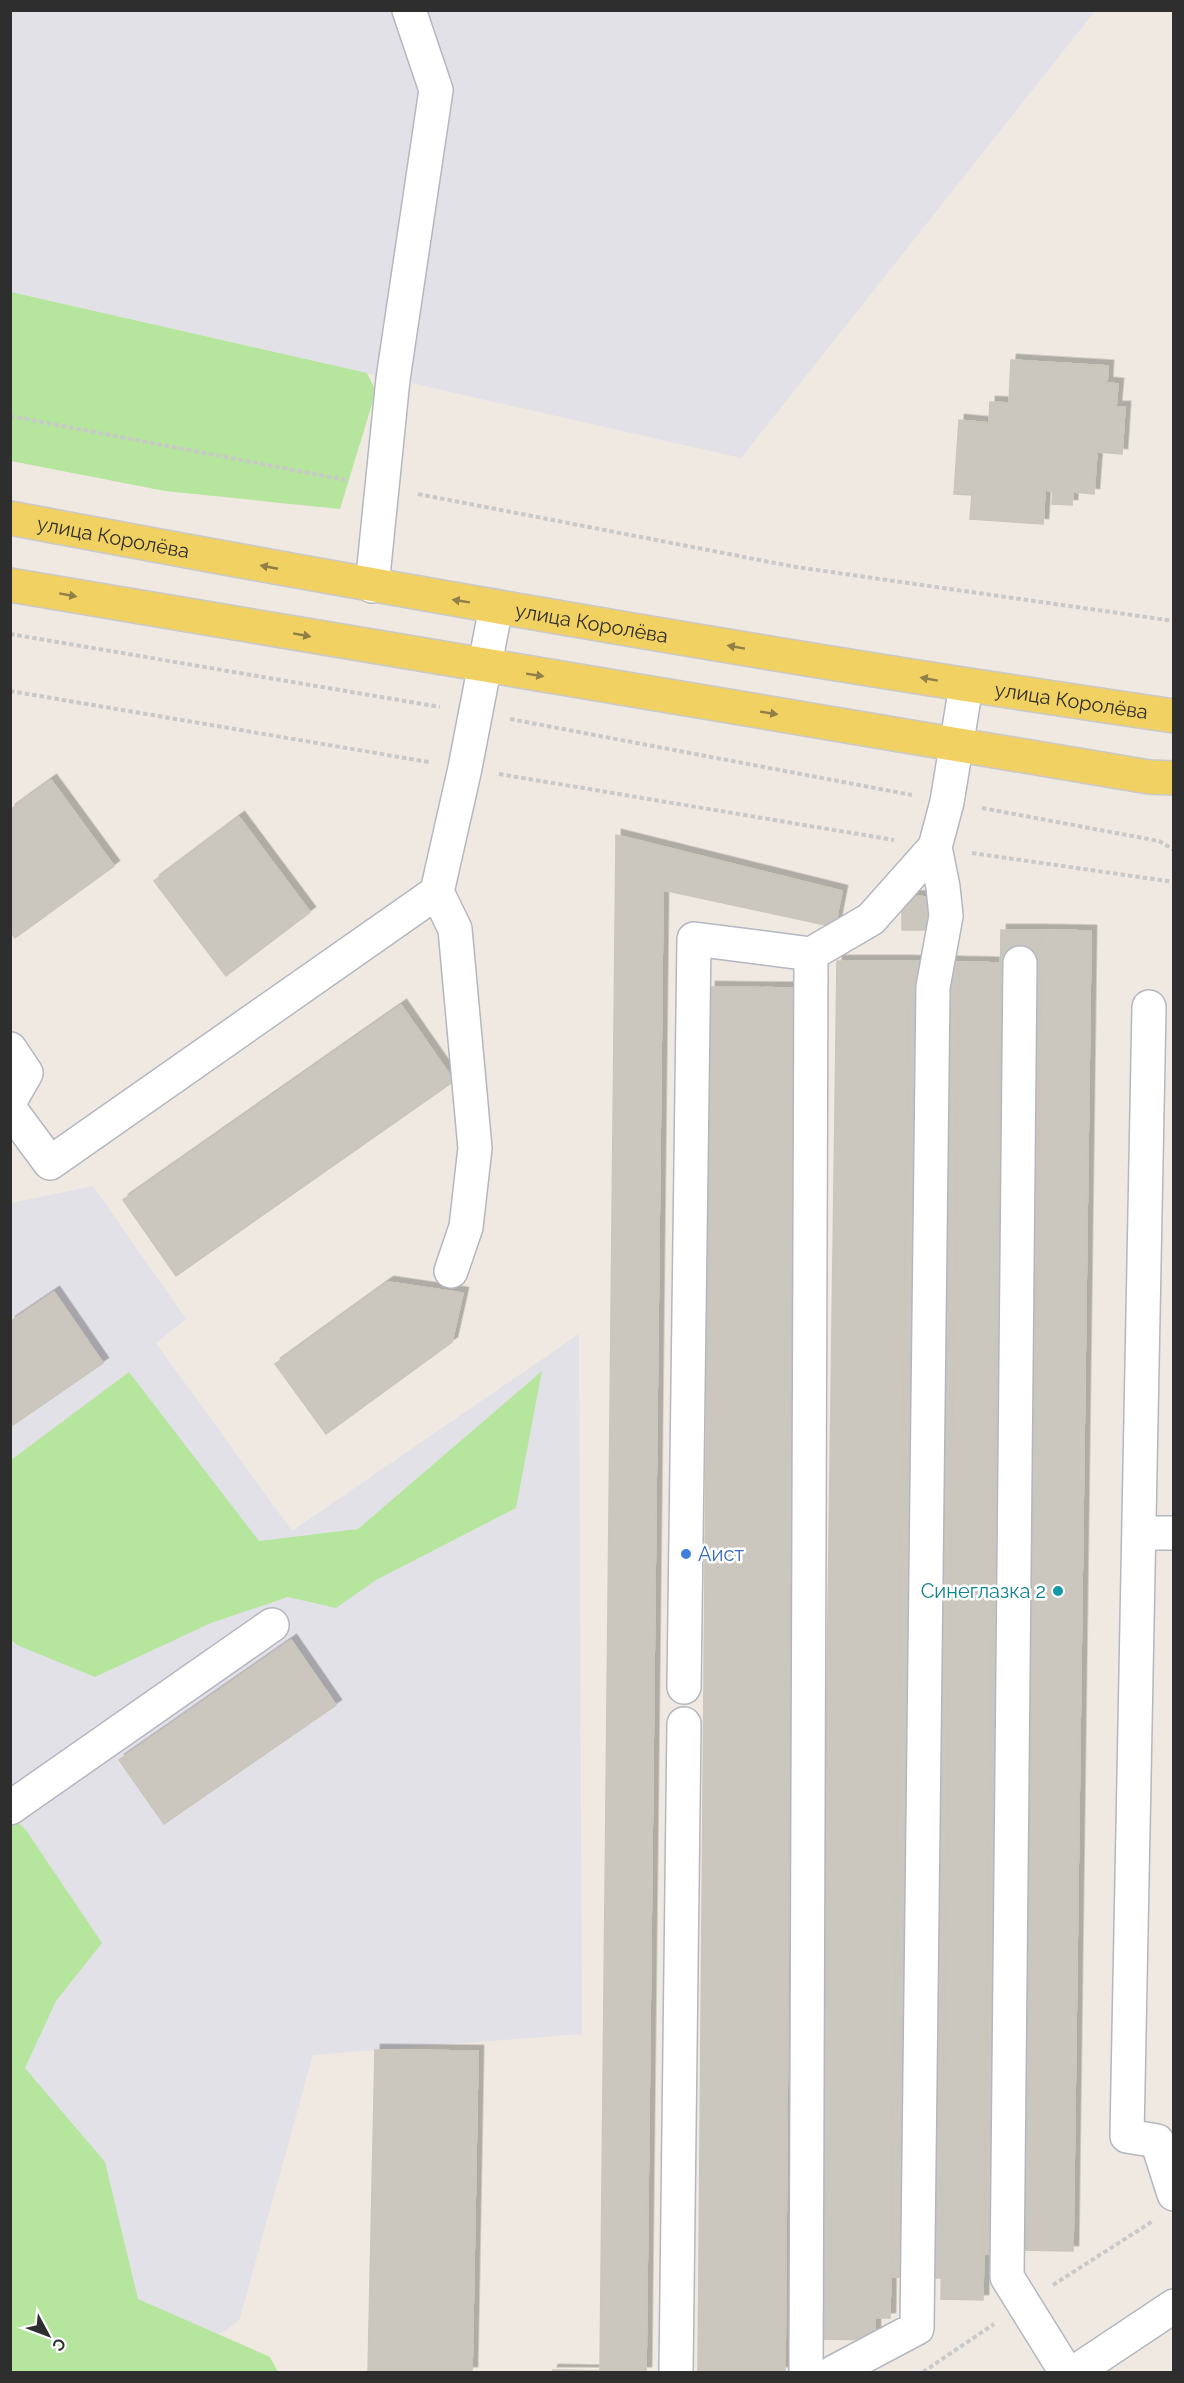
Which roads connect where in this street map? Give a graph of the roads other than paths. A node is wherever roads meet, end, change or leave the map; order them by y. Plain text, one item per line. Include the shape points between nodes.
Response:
1 (409, 10) edge
2 (10, 518) edge
3 (10, 585) edge
4 (372, 586) junction
5 (496, 607) junction
6 (485, 666) junction
7 (966, 686) junction
8 (1173, 716) edge
9 (958, 744) junction
10 (1173, 778) edge
11 (934, 847) junction
12 (437, 892) junction
13 (811, 954) junction
14 (1020, 963) dead end
15 (1149, 1007) dead end
16 (10, 1049) edge
17 (10, 1101) edge
18 (10, 1109) edge
19 (451, 1271) dead end
20 (1139, 1533) junction
21 (1173, 1533) edge
22 (272, 1625) dead end
23 (684, 1687) dead end
24 (684, 1724) dead end
25 (10, 1808) edge
26 (1165, 2133) edge
27 (1173, 2194) edge
28 (1173, 2306) edge
29 (676, 2373) edge
30 (807, 2373) edge
31 (834, 2373) edge
32 (1066, 2373) edge
33 (1075, 2373) edge

1 - 4 street via 436,90 393,379
4 -> 2 main road, улица Королёва
3 -> 6 main road
5 -> 4 main road, улица Королёва
5 - 6 street
7 -> 5 main road, улица Королёва
6 -> 9 main road
6 - 12 street
7 - 8 main road, улица Королёва
7 - 9 street
9 - 10 main road
9 - 11 street
11 - 13 street via 871,919
11 - 31 street via 946,916 933,987 917,2328
12 - 18 street via 50,1163
12 - 19 street via 454,929 475,1148 466,1227
13 - 23 street via 694,939
13 - 30 street
14 - 32 street via 1008,2277
15 - 20 street
16 - 17 street via 26,1073
20 - 21 street
20 - 26 street via 1126,2136
22 - 25 street
24 - 29 street
26 - 27 street
28 - 33 street

